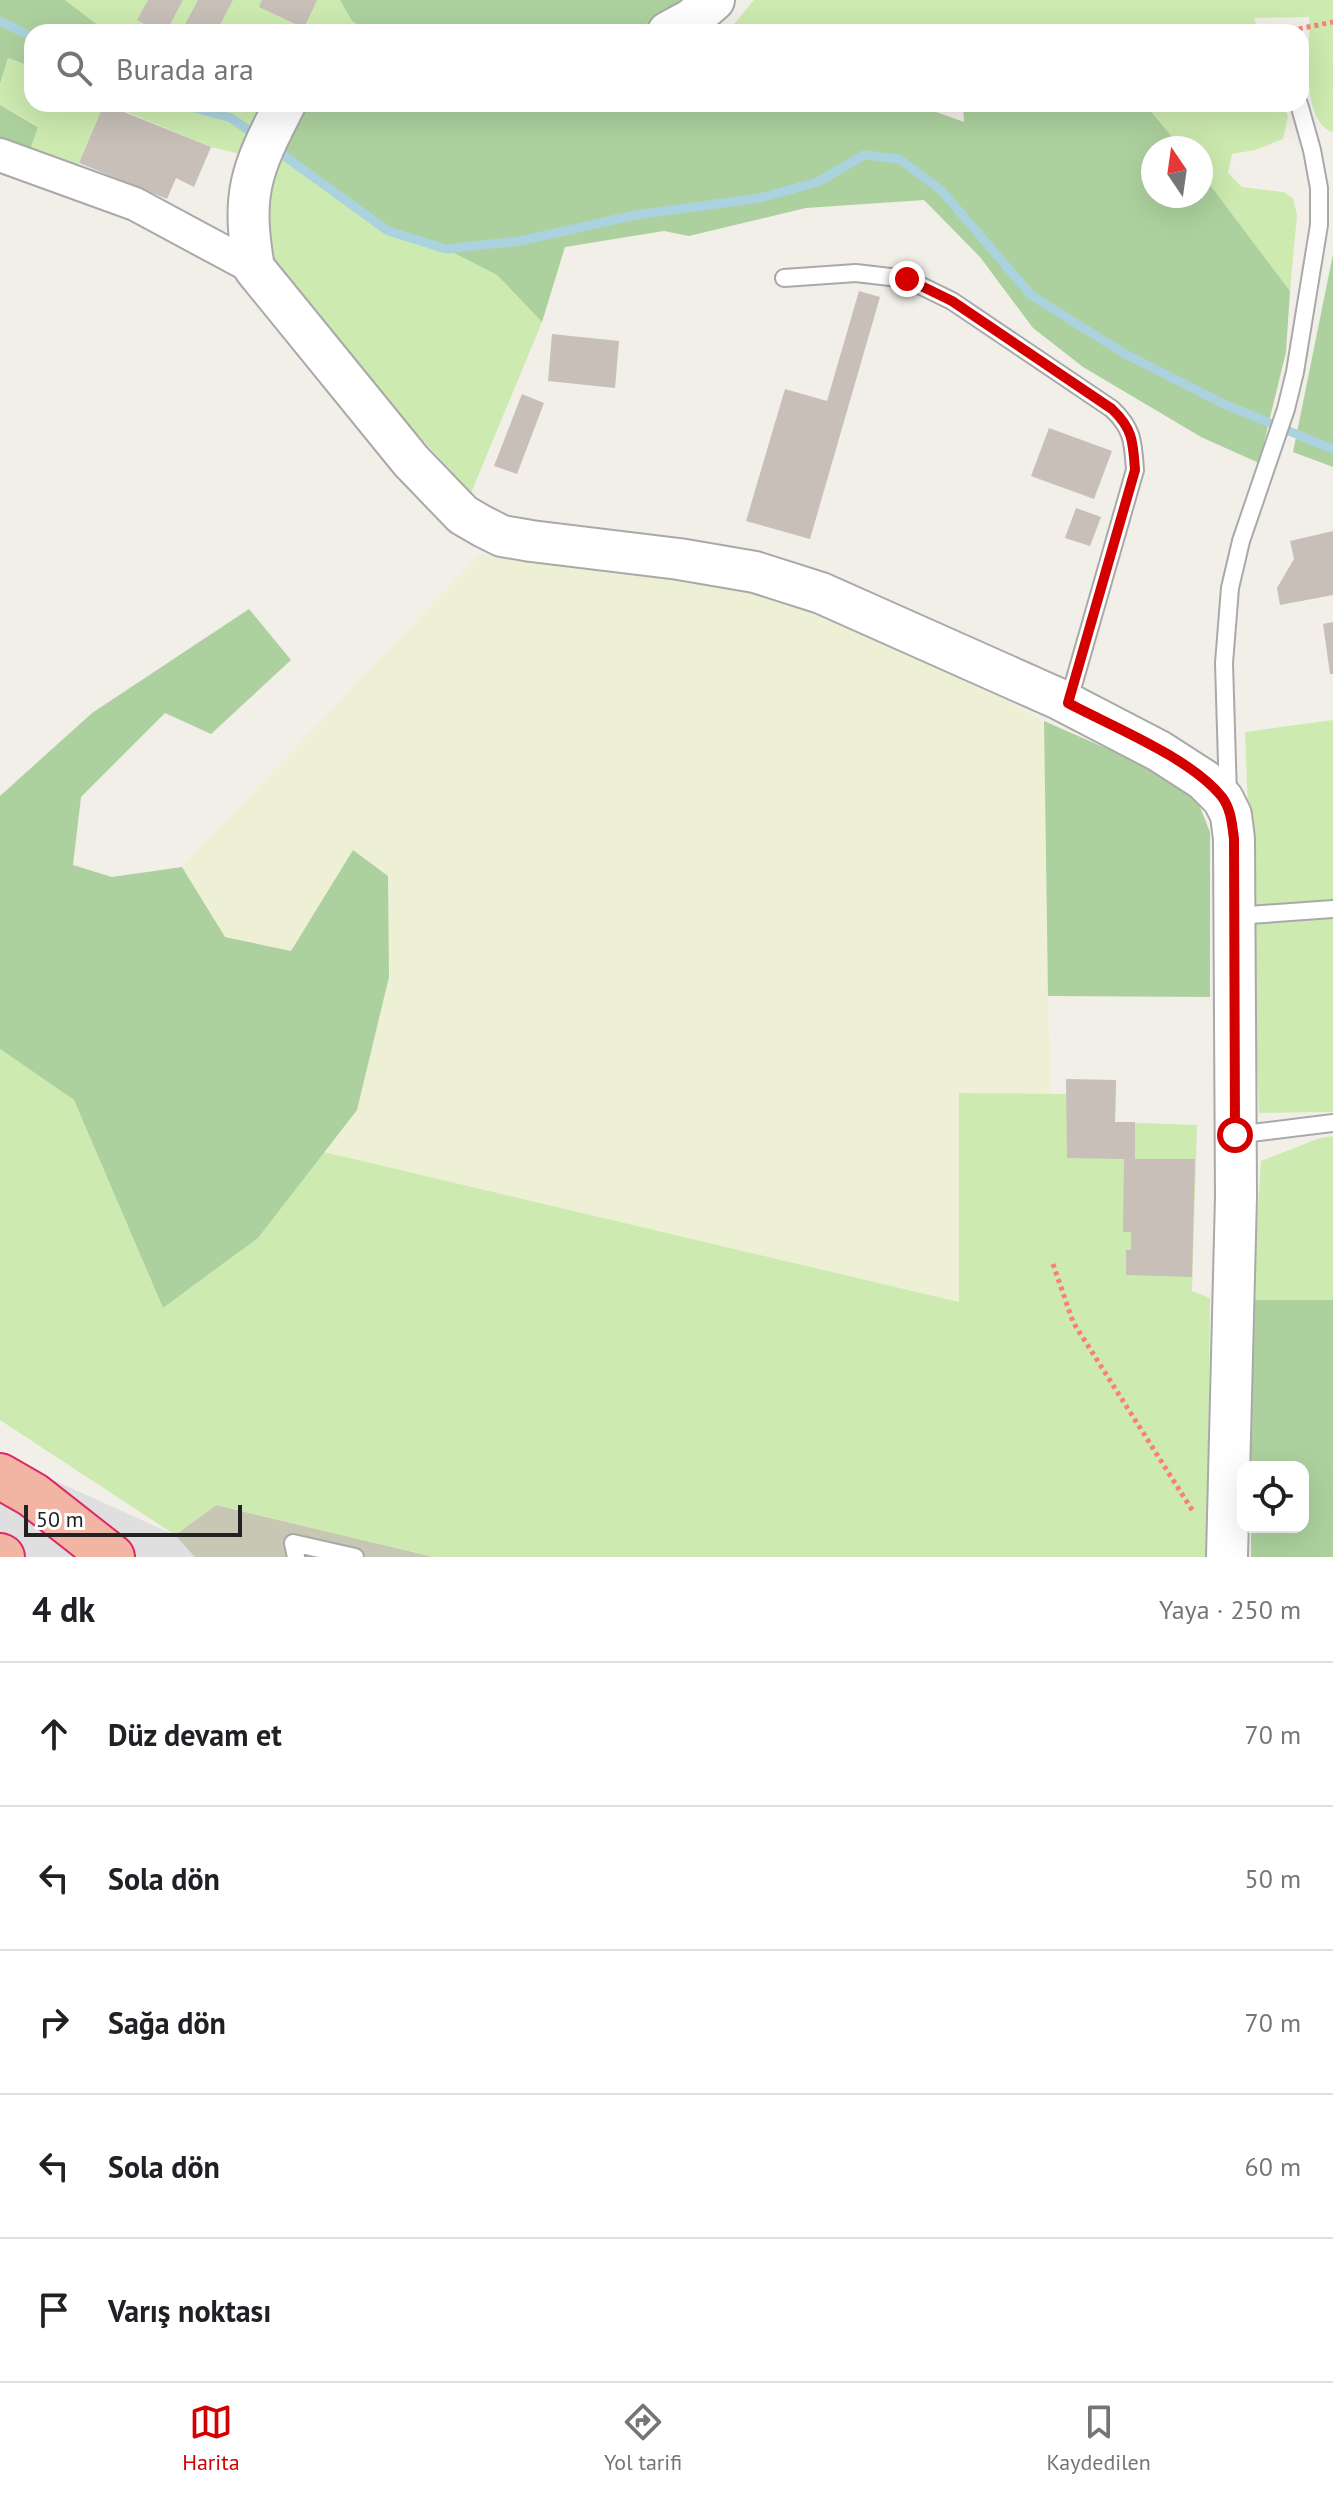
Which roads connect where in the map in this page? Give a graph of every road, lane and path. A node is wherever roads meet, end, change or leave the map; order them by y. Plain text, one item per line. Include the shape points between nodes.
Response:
1 (714, 0) edge
2 (1333, 22) edge
3 (683, 24) edge
4 (1309, 27) edge
5 (281, 112) edge
6 (1301, 112) edge
7 (0, 155) edge
8 (254, 268) junction
9 (784, 278) dead end
10 (1068, 703) junction
11 (1228, 809) junction
12 (1333, 909) edge
13 (1234, 916) junction
14 (1333, 1123) edge
15 (1235, 1135) junction
16 (1053, 1264) dead end
17 (0, 1476) edge
18 (1199, 1522) dead end
19 (103, 1549) edge
20 (296, 1557) edge
21 (355, 1557) edge
22 (1227, 1557) edge

1 - 3 street
2 - 4 path
5 - 8 street via 257,159 247,205
6 - 11 lane via 1319,188 1319,225 1295,372 1241,541 1227,613
7 - 8 street via 135,204
8 - 10 street via 411,461 463,515 482,526 531,541 755,572 821,593
9 - 10 lane via 856,273 907,279 952,301 1126,423 1135,470
10 - 11 street via 1204,780
11 - 13 street via 1234,839
12 - 13 lane
13 - 15 street
14 - 15 lane
15 - 22 street
16 - 18 path via 1073,1322
17 - 19 highway
20 - 21 lane via 293,1543

